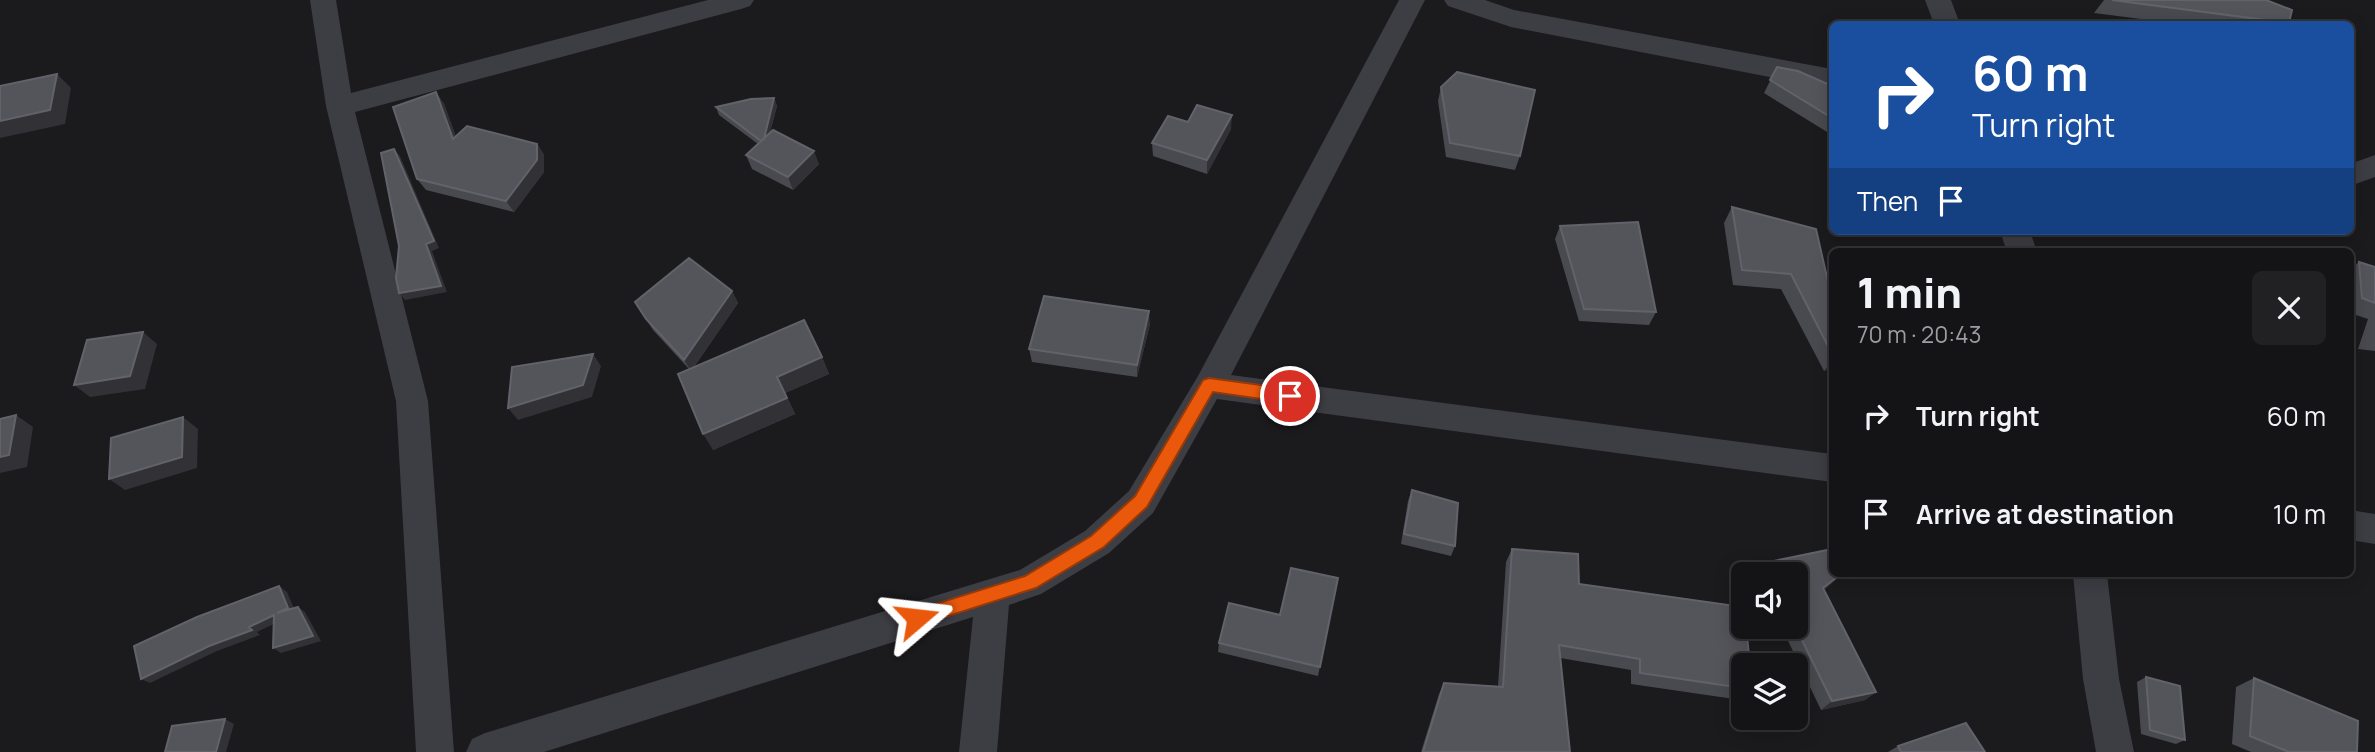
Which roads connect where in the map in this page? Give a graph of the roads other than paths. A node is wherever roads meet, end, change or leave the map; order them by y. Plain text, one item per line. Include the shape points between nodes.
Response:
1 (323, 0) edge
2 (741, 0) edge
3 (1412, 0) edge
4 (1457, 0) edge
5 (1938, 0) edge
6 (1946, 21) edge
7 (1829, 78) edge
8 (340, 106) junction
9 (2375, 166) edge
10 (2354, 173) edge
11 (1209, 385) junction
12 (1829, 468) edge
13 (2354, 526) edge
14 (2375, 529) edge
15 (2090, 577) edge
16 (993, 594) junction
17 (435, 752) edge
18 (485, 752) edge
19 (978, 752) edge
20 (2115, 752) edge

1 - 8 street
2 - 8 street
3 - 11 street
4 - 7 street via 1511,18
5 - 6 street
8 - 17 street via 412,401
9 - 10 street
11 - 12 street
11 - 16 street via 1141,502 1097,542 1029,583
13 - 14 street
15 - 20 street via 2101,679
16 - 18 street
16 - 19 street

